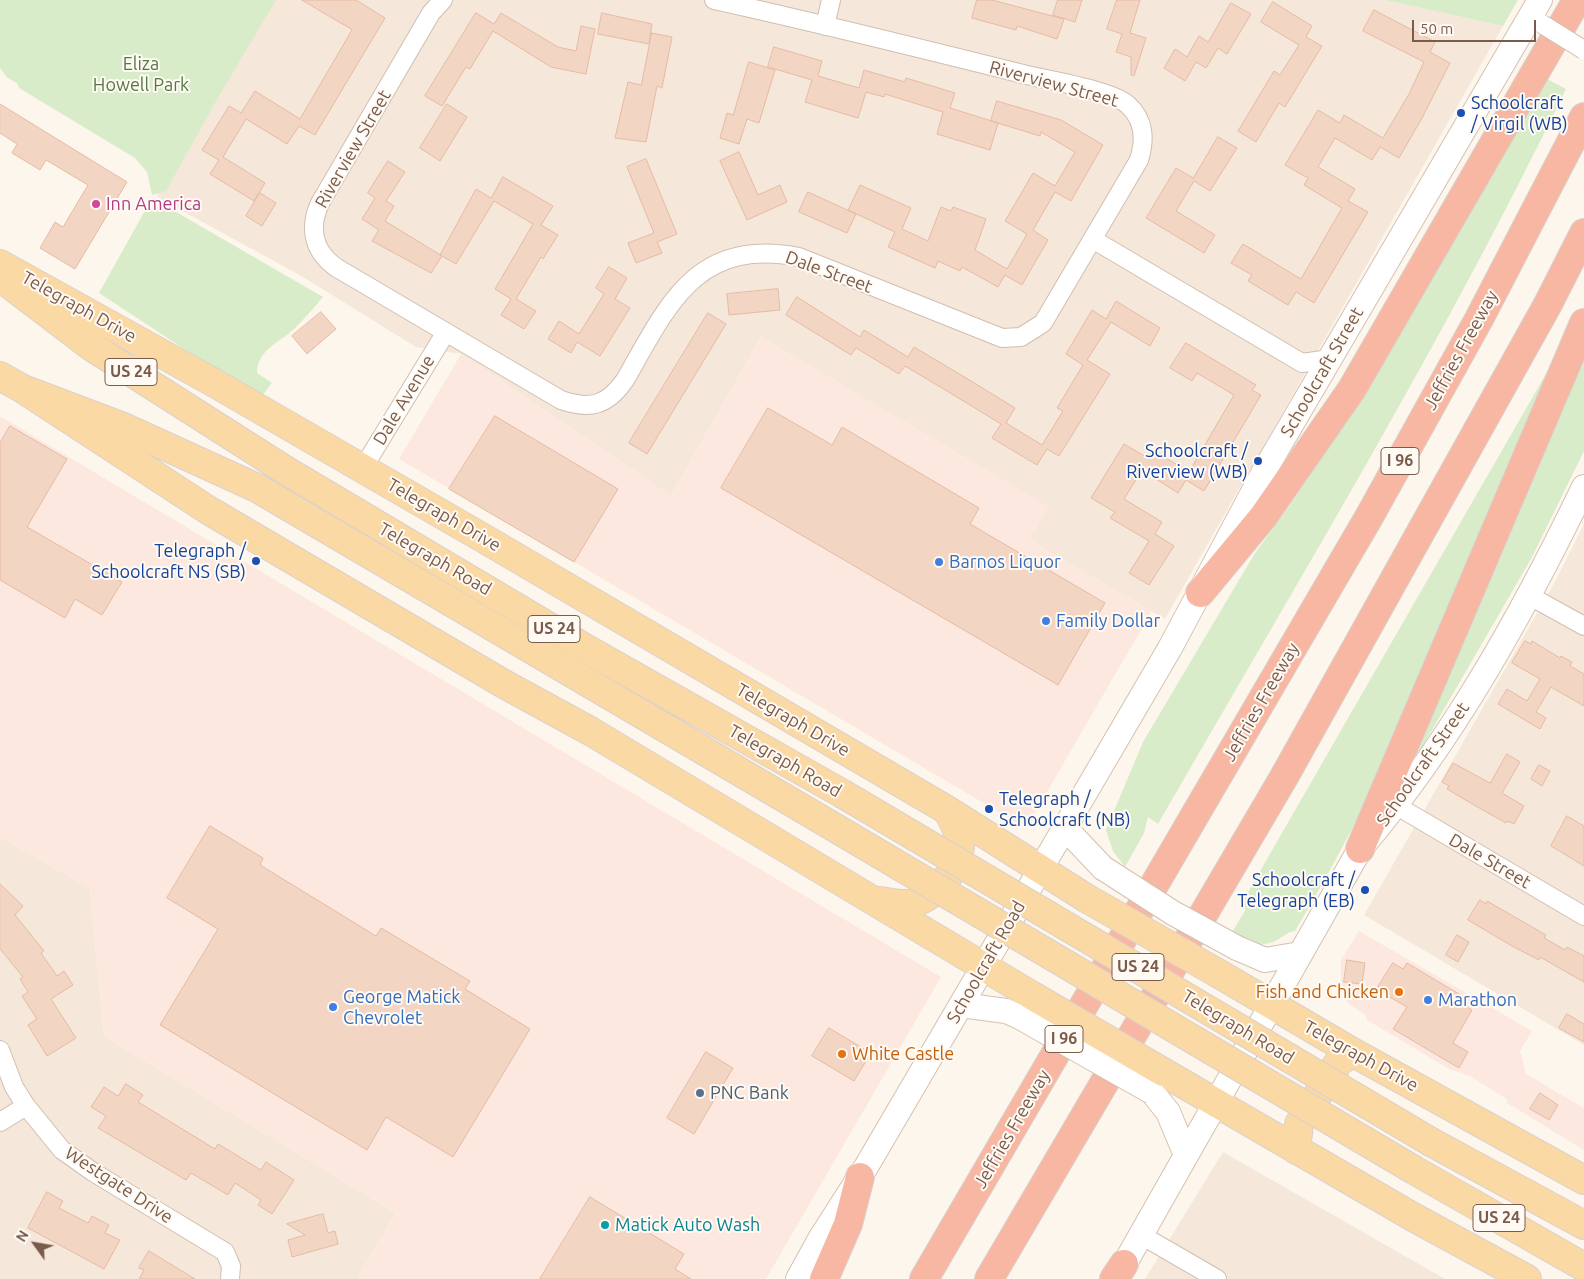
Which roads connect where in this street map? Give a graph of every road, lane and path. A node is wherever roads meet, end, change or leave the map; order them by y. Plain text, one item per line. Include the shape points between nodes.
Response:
1 (443, 0) edge
2 (714, 0) edge
3 (831, 0) edge
4 (1577, 0) edge
5 (1537, 14) edge
6 (825, 26) junction
7 (1584, 50) edge
8 (1584, 117) edge
9 (1584, 233) edge
10 (1094, 240) junction
11 (0, 264) edge
12 (0, 277) edge
13 (1584, 323) edge
14 (446, 332) junction
15 (1330, 359) junction
16 (11, 383) edge
17 (363, 468) junction
18 (1584, 487) edge
19 (1200, 593) junction
20 (1528, 595) junction
21 (1584, 626) edge
22 (1112, 748) joint
23 (1397, 806) junction
24 (947, 810) junction
25 (1065, 828) junction
26 (1360, 849) junction
27 (1040, 870) junction
28 (875, 900) junction
29 (1584, 916) edge
30 (1300, 954) junction
31 (984, 967) junction
32 (961, 1005) junction
33 (1025, 1005) junction
34 (1271, 1005) junction
35 (0, 1050) edge
36 (1354, 1053) junction
37 (1157, 1082) junction
38 (1216, 1103) junction
39 (26, 1106) junction
40 (0, 1122) edge
41 (1296, 1150) junction
42 (1186, 1155) junction
43 (860, 1177) junction
44 (1584, 1180) edge
45 (1584, 1225) edge
46 (1141, 1235) junction
47 (1584, 1267) edge
48 (1118, 1274) edge
49 (230, 1279) edge
50 (798, 1279) edge
51 (824, 1279) edge
52 (924, 1279) edge
53 (989, 1279) edge
54 (1217, 1279) edge
55 (1527, 1279) edge

1 - 14 street, Riverview Street via 431,13 320,204 313,234 328,261
2 - 6 street, Riverview Street
3 - 6 street
4 - 19 highway via 1352,390 1263,517
5 - 7 street, bridge
5 - 15 main road, Schoolcraft Street
6 - 10 street, Riverview Street via 1117,98 1129,106 1144,133 1143,147 1139,160
8 - 52 highway, Jeffries Freeway / I 96 via 1479,319 1374,508
9 - 53 highway via 1548,304 1284,777
10 - 14 street, Dale Street via 1043,322 1030,333 1010,338 993,336 799,257 764,253 729,259 703,271 681,289 618,390 606,400 591,405 577,406 561,400
10 - 15 street via 1302,363
11 - 17 main road, Telegraph Drive
12 - 45 main road, Telegraph Road / US 24, bridge via 92,347 294,475 583,647 843,794 1431,1142
13 - 26 highway
14 - 17 street, Dale Avenue
15 - 19 main road, Schoolcraft Street via 1267,466
16 - 28 main road via 208,510
16 - 47 main road, Telegraph Road / US 24, bridge via 121,426 257,488
17 - 24 main road, Telegraph Drive
18 - 20 main road, Schoolcraft Street
19 - 22 main road, Schoolcraft Street
20 - 21 street
20 - 23 main road, Schoolcraft Street via 1468,701
22 - 25 main road, Schoolcraft Road
23 - 26 main road, Schoolcraft Street
23 - 29 street, Dale Street
24 - 27 main road, Telegraph Drive
24 - 28 main road via 960,841 958,860 944,881 929,896 912,904
25 - 27 main road, Schoolcraft Road
25 - 30 main road, bridge via 1103,868 1173,913 1237,948 1265,960
26 - 30 main road, Schoolcraft Street
27 - 31 main road, Schoolcraft Road
27 - 34 main road, Telegraph Drive, bridge
28 - 31 main road
30 - 34 main road
31 - 32 main road, Schoolcraft Road
31 - 33 main road
32 - 33 main road via 1006,1011
32 - 43 main road, Schoolcraft Road
33 - 37 main road, bridge
34 - 36 main road, Telegraph Drive
34 - 38 main road
35 - 39 street, Westgate Drive via 14,1087
36 - 41 main road via 1340,1060 1299,1124
36 - 44 main road, Telegraph Drive
37 - 38 main road
37 - 42 main road
38 - 41 main road
38 - 42 main road
39 - 40 street
39 - 49 street, Westgate Drive via 49,1136 77,1162 225,1252 231,1266
41 - 55 main road
42 - 46 main road
43 - 50 main road, Schoolcraft Road
43 - 51 highway via 848,1224
46 - 48 main road
46 - 54 street

